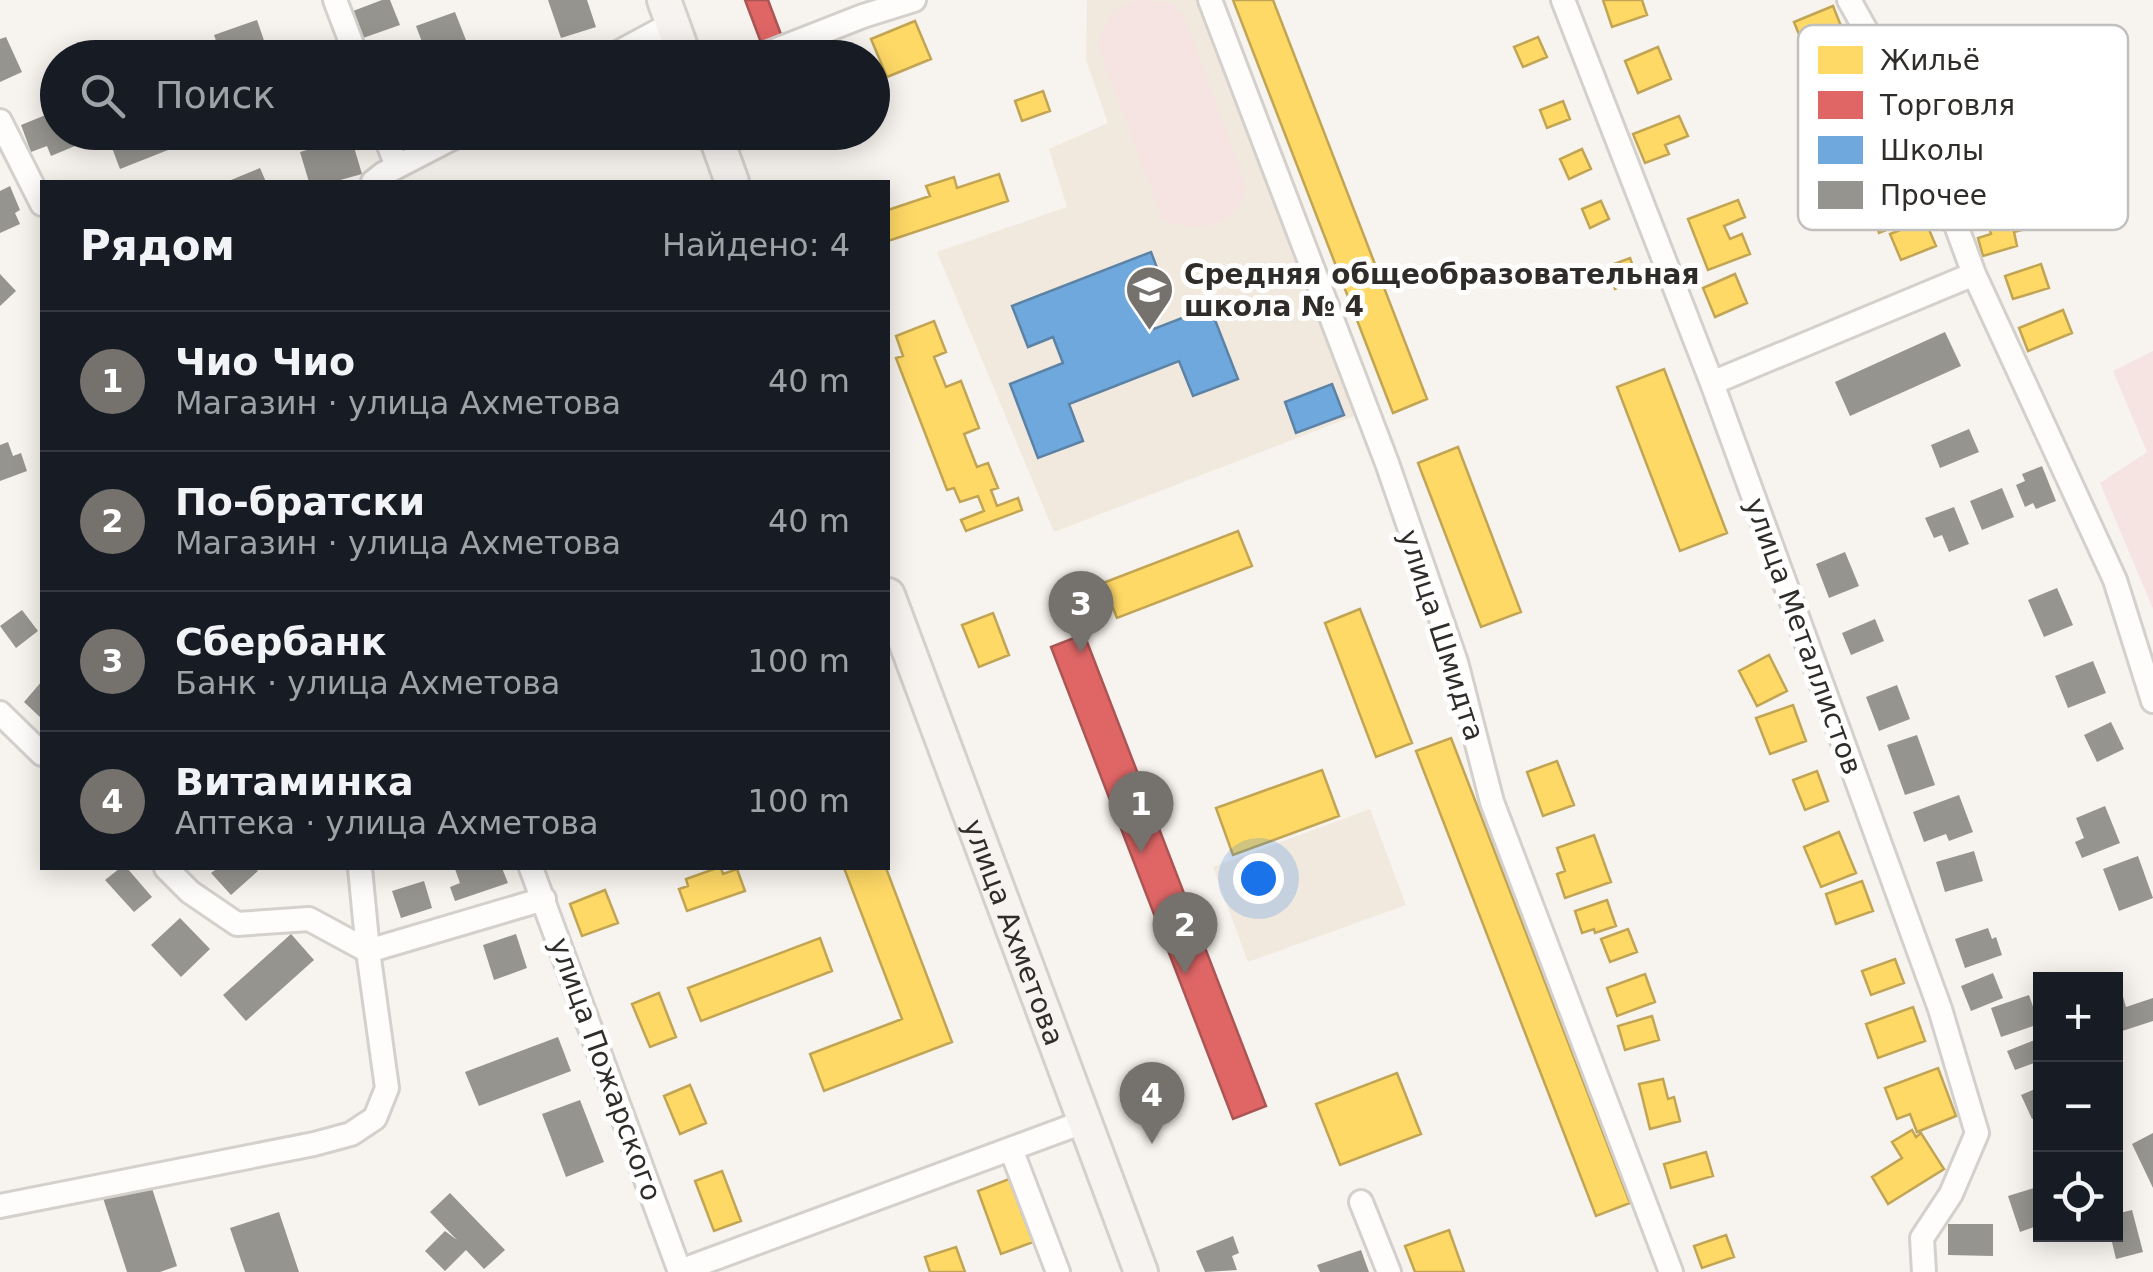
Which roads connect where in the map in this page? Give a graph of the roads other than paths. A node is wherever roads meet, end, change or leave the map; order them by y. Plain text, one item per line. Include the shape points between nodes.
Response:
1 (335, 0) edge
2 (914, 0) edge
3 (1210, 0) edge
4 (1563, 0) edge
5 (1849, 0) edge
6 (861, 8) edge
7 (668, 12) edge
8 (1863, 25) edge
9 (349, 40) edge
10 (631, 40) edge
11 (679, 40) edge
12 (794, 40) edge
13 (0, 121) edge
14 (391, 150) edge
15 (430, 150) edge
16 (720, 150) edge
17 (397, 167) junction
18 (376, 180) edge
19 (731, 180) edge
20 (40, 200) edge
21 (1958, 230) edge
22 (1974, 274) junction
23 (1712, 382) junction
24 (890, 600) edge
25 (2153, 701) edge
26 (0, 713) edge
27 (40, 752) edge
28 (168, 870) edge
29 (360, 870) edge
30 (531, 870) edge
31 (544, 899) junction
32 (368, 951) junction
33 (1086, 1121) junction
34 (1011, 1148) junction
35 (1361, 1202) dead end
36 (0, 1206) edge
37 (680, 1272) edge
38 (1058, 1272) edge
39 (1141, 1272) edge
40 (1389, 1272) edge
41 (1671, 1272) edge
42 (1924, 1272) edge

1 - 9 street
2 - 6 street
3 - 41 street, улица Шмидта via 1387,463 1456,662 1492,802
4 - 23 street, улица Металлистов
5 - 8 street
6 - 12 street
7 - 10 street
7 - 11 main road
13 - 20 street
14 - 17 street
15 - 17 street
16 - 19 main road
17 - 18 street
21 - 22 street
22 - 23 street
22 - 25 street via 2115,580
23 - 42 street, улица Металлистов via 1940,1009 1977,1133 1951,1194 1922,1238
24 - 33 main road, улица Ахметова
26 - 27 street
28 - 32 street via 237,924 309,919
29 - 32 street
30 - 31 street, улица Пожарского
31 - 32 street
31 - 37 street, улица Пожарского
32 - 36 street via 387,1088 376,1118 351,1134 314,1144
33 - 34 street
33 - 39 main road, улица Ахметова
34 - 37 street
34 - 38 street
35 - 40 street

